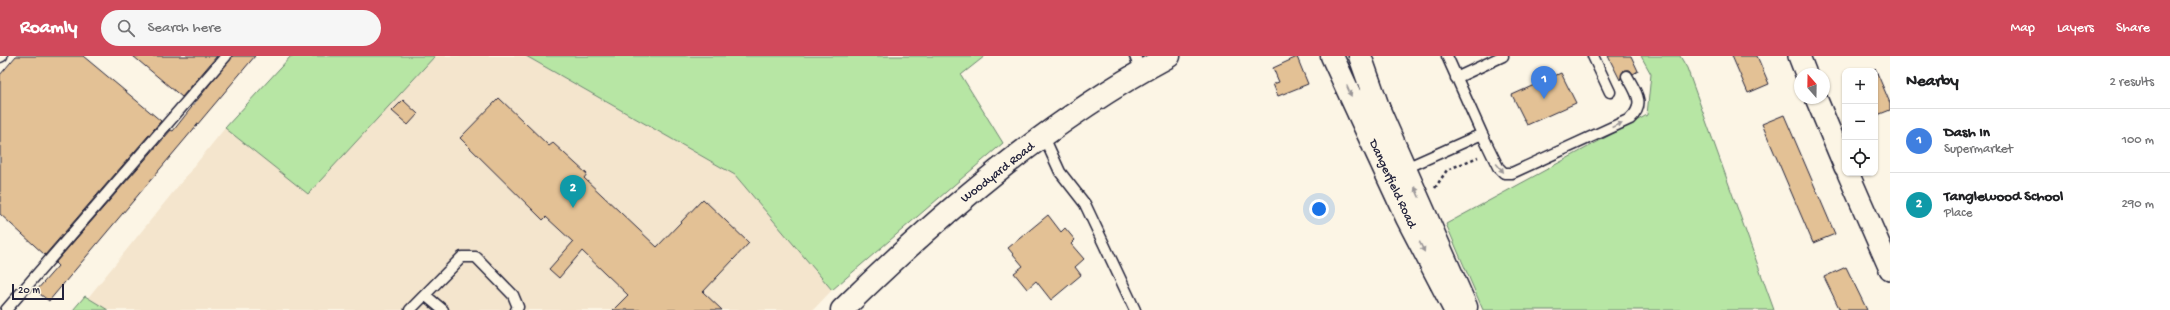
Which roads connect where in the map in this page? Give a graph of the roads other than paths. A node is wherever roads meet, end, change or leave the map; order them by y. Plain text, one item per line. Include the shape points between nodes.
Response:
1 (226, 56) edge
2 (1169, 56) edge
3 (1332, 56) edge
4 (1355, 56) edge
5 (1360, 56) edge
6 (1446, 56) edge
7 (1503, 56) edge
8 (1593, 56) edge
9 (1799, 56) edge
10 (1492, 58) edge
11 (1138, 64) edge
12 (1804, 68) edge
13 (1627, 76) dead end
14 (1456, 78) junction
15 (1610, 92) dead end
16 (1819, 104) edge
17 (1379, 110) junction
18 (1482, 134) junction
19 (1044, 137) junction
20 (1842, 160) edge
21 (1406, 168) junction
22 (1849, 176) edge
23 (1890, 269) edge
24 (425, 294) junction
25 (0, 300) edge
26 (7, 308) edge
27 (410, 310) edge
28 (443, 310) edge
29 (516, 310) edge
30 (842, 310) edge
31 (1135, 310) edge
32 (1455, 310) edge
33 (1467, 310) edge

1 - 26 lane
2 - 11 street, Woodyard Road
3 -> 32 street, Dangerfield Road via 1407,218
4 - 17 street, Dangerfield Road
5 - 17 street
6 - 14 lane
7 - 10 lane
8 - 15 lane
9 - 12 street
10 - 14 lane
11 - 19 street, Woodyard Road
18 -> 13 lane via 1498,167 1504,173 1512,173 1630,119 1638,112 1639,103 1638,95
14 - 18 lane
16 - 20 street
17 - 21 street, Dangerfield Road
18 - 21 lane
19 - 30 street, Woodyard Road via 966,197
19 - 31 lane via 1060,172 1085,204
33 -> 21 street, Dangerfield Road
22 - 23 street
24 - 27 lane
24 - 28 lane
24 - 29 lane via 462,257 472,256 476,257 513,295 518,307
25 - 26 lane

